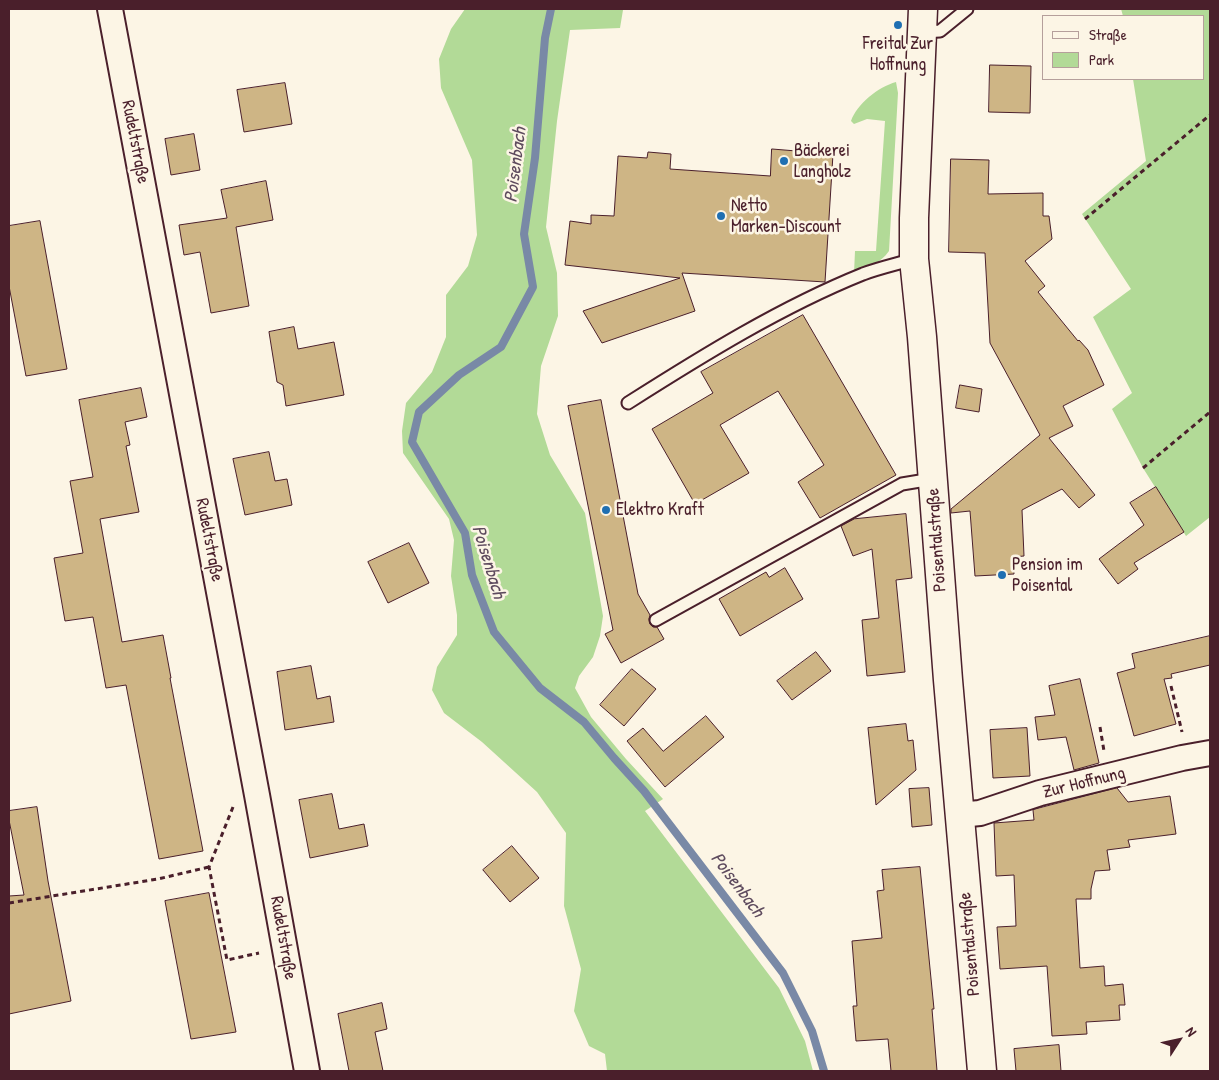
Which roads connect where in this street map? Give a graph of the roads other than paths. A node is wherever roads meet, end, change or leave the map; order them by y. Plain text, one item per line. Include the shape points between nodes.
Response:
1 (110, 9) edge
2 (967, 9) edge
3 (923, 20) edge
4 (914, 259) junction
5 (628, 403) dead end
6 (932, 479) junction
7 (656, 620) dead end
8 (1199, 755) edge
9 (959, 815) junction
10 (307, 1071) edge
11 (982, 1071) edge

1 - 10 street, Rudeltstraße
2 - 3 lane via 940,32
3 - 4 main road, Poisentalstraße
4 - 5 lane via 864,274 791,308 707,352
4 - 6 main road, Poisentalstraße
6 - 7 lane via 902,484
6 - 9 main road, Poisentalstraße
8 - 9 street, Zur Hoffnung via 1040,793 980,813
9 - 11 main road, Poisentalstraße

